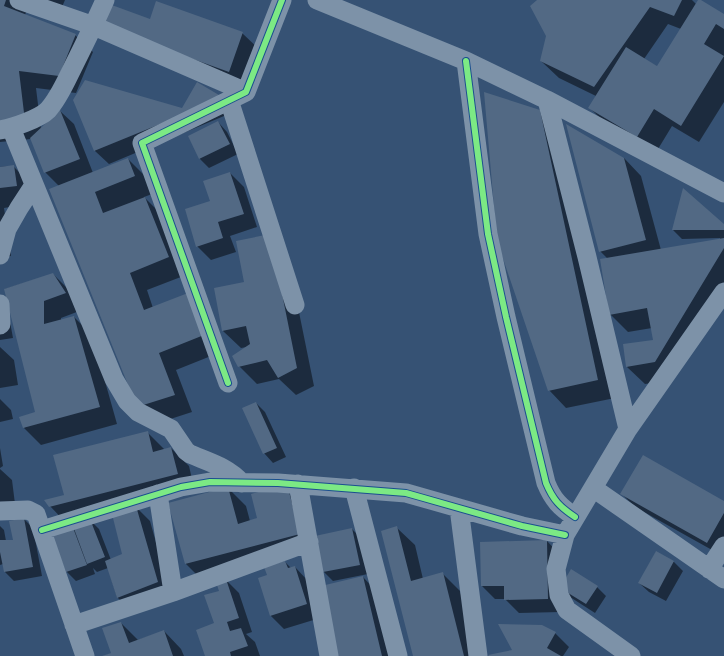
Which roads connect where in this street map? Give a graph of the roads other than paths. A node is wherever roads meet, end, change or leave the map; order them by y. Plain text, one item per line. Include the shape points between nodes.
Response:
1 (19, 0) edge
2 (105, 0) edge
3 (282, 0) edge
4 (317, 0) edge
5 (94, 26) junction
6 (466, 62) junction
7 (246, 92) junction
8 (229, 100) junction
9 (547, 100) junction
10 (5, 129) edge
11 (34, 185) junction
12 (724, 193) edge
13 (0, 255) edge
14 (724, 292) edge
15 (0, 304) edge
16 (295, 305) dead end
17 (0, 325) edge
18 (228, 383) dead end
19 (628, 429) junction
20 (242, 483) junction
21 (298, 484) junction
22 (354, 488) junction
23 (593, 488) junction
24 (158, 494) junction
25 (459, 508) junction
26 (0, 511) edge
27 (575, 517) junction
28 (42, 530) junction
29 (565, 534) junction
30 (309, 542) junction
31 (724, 546) edge
32 (716, 574) edge
33 (173, 592) junction
34 (74, 625) junction
35 (85, 656) edge
36 (329, 656) edge
37 (398, 656) edge
38 (478, 656) edge
39 (631, 656) edge

1 - 5 street
2 - 5 street
3 - 7 street
4 - 6 street
5 - 7 street
5 - 10 street via 62,89 47,110 35,118
6 - 9 street
6 - 27 street via 488,234 508,325 548,489 563,509
7 - 8 street
8 - 16 street
8 - 18 street via 142,143
9 - 12 street
9 - 19 street
10 - 11 street
11 - 13 street via 7,229
11 - 20 street via 114,379 127,401 138,412 171,429 190,454 224,468
14 - 19 street
15 - 17 street
19 - 23 street
20 - 21 street
20 - 24 street via 210,482
21 - 22 street
21 - 30 street
22 - 25 street via 406,493
22 - 37 street
23 - 27 street
23 - 32 street
24 - 28 street
24 - 33 street
25 - 29 street via 522,526
25 - 38 street
26 - 28 street via 33,512
27 - 29 street
28 - 34 street
29 - 39 street via 556,569 559,595 567,610
30 - 33 street
30 - 36 street
31 - 32 street
33 - 34 street
34 - 35 street

